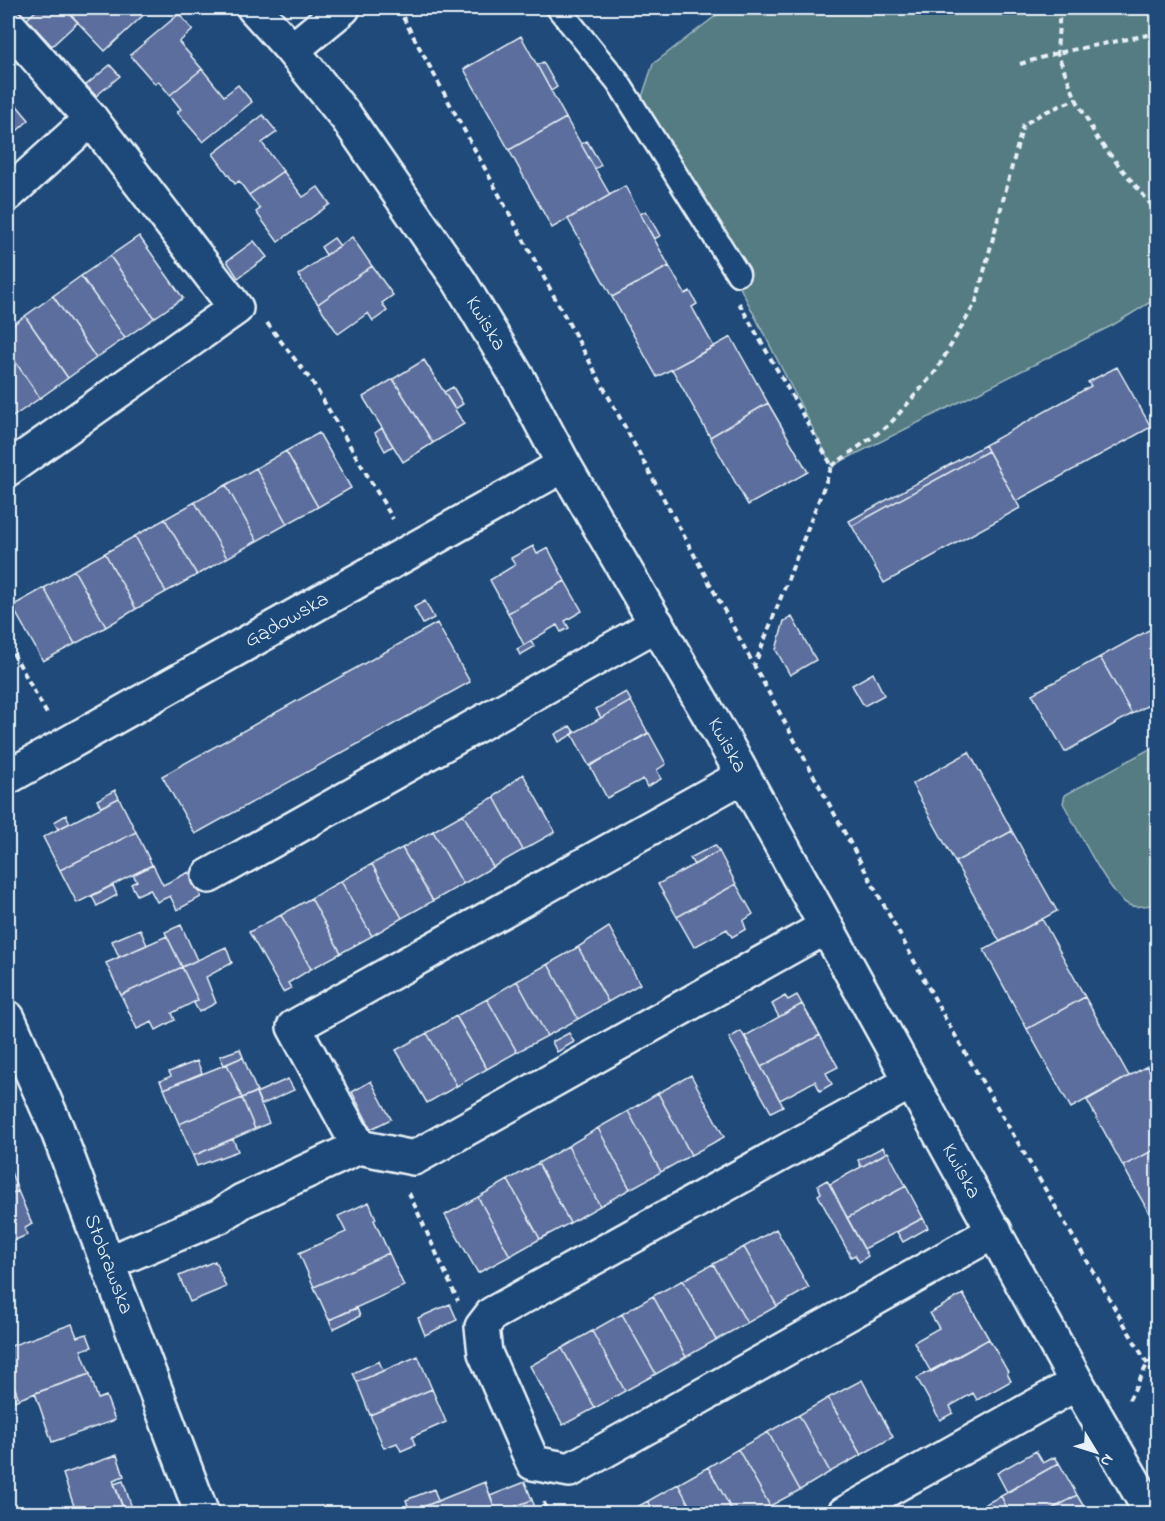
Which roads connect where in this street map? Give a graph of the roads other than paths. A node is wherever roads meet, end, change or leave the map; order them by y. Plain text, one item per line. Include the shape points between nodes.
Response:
1 (254, 8) edge
2 (343, 8) edge
3 (558, 8) edge
4 (8, 25) edge
5 (292, 50) junction
6 (91, 119) junction
7 (8, 194) edge
8 (738, 274) road end
9 (564, 465) junction
10 (8, 469) edge
11 (657, 624) junction
12 (743, 776) junction
13 (8, 777) edge
14 (209, 876) dead end
15 (826, 927) junction
16 (8, 1018) edge
17 (911, 1082) junction
18 (359, 1147) junction
19 (995, 1231) junction
20 (108, 1263) junction
21 (1077, 1383) junction
22 (202, 1514) edge
23 (844, 1514) edge
24 (1152, 1514) edge

1 - 5 street, Kwiska
2 - 5 street
3 - 8 lane via 618,82
4 - 6 street
5 - 9 street, Kwiska via 346,118 460,282
6 - 7 street
6 - 10 street via 236,308
9 - 11 street, Kwiska
9 - 13 street, Gądowska
11 - 12 street, Kwiska
11 - 14 street
12 - 15 street, Kwiska
12 - 18 street via 294,1027
15 - 17 street, Kwiska
15 - 18 street via 414,1158
16 - 20 street, Stobrawska via 57,1129
17 - 19 street, Kwiska
17 - 19 street via 492,1314 482,1327 485,1353 532,1463 570,1470
18 - 20 street via 242,1201 220,1216
19 - 21 street, Kwiska
20 - 22 street, Stobrawska
21 - 23 street
21 - 24 street, Kwiska

